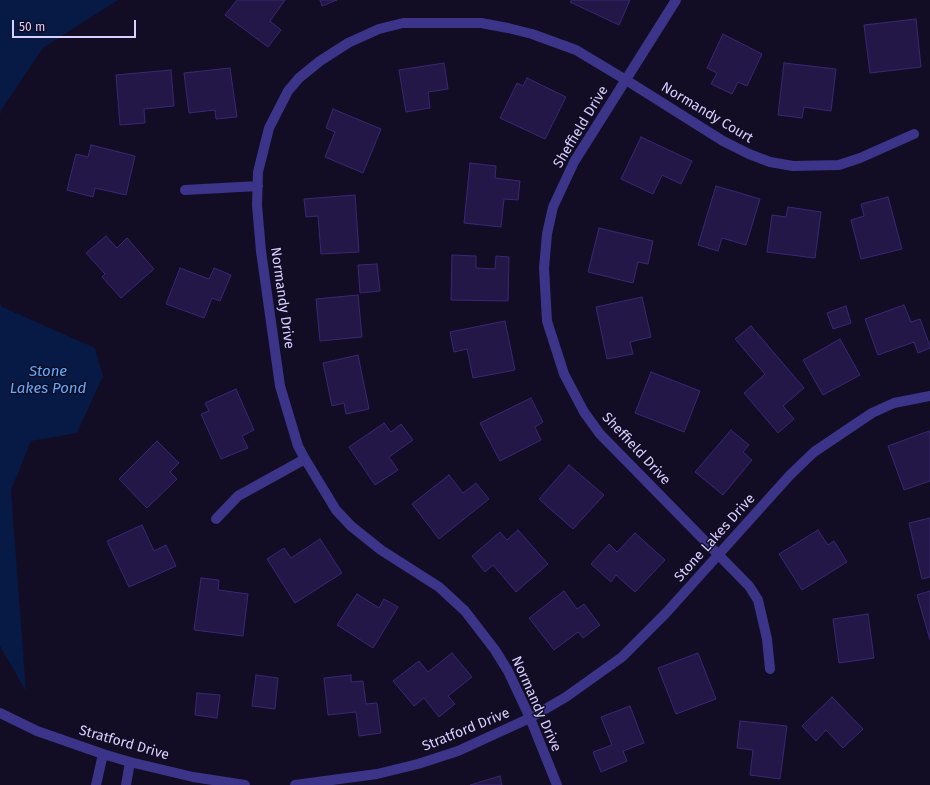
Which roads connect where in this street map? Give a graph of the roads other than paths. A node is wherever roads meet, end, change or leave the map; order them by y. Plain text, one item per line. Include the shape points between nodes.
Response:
1 (676, 0) edge
2 (626, 80) junction
3 (914, 134) dead end
4 (258, 186) junction
5 (185, 190) dead end
6 (930, 396) edge
7 (304, 459) junction
8 (216, 519) dead end
9 (719, 554) junction
10 (770, 669) dead end
11 (0, 713) edge
12 (530, 718) junction
13 (103, 754) junction
14 (130, 762) junction
15 (96, 785) edge
16 (126, 785) edge
17 (245, 785) edge
18 (295, 785) edge
19 (556, 785) edge

1 - 2 street, Sheffield Drive
2 - 3 street, Normandy Court via 723,141 770,162 794,166 839,164 860,158
2 - 4 street, Normandy Drive via 576,50 508,28 481,23 403,23 379,29 348,43 320,61 288,91 269,128 258,172
2 - 9 street, Sheffield Drive via 574,162 553,207 544,268 547,321 564,374 584,412 600,434
4 - 5 street
4 - 7 street, Normandy Drive via 260,251 280,386
6 - 9 street, Stone Lakes Drive via 894,403 872,413 814,452
7 - 8 street via 238,496
7 - 12 street, Normandy Drive via 336,510 351,526 381,550 439,587 465,611 508,671
9 - 10 street, Sheffield Drive via 750,586 758,600 767,639
9 - 12 street, Stone Lakes Drive via 622,657 566,697
11 - 13 street, Stratford Drive via 37,731
12 - 18 street, Stratford Drive via 458,751 418,764 377,774
12 - 19 street, Normandy Drive
13 - 14 street, Stratford Drive
13 - 15 street
14 - 16 street
14 - 17 street, Stratford Drive via 193,777

